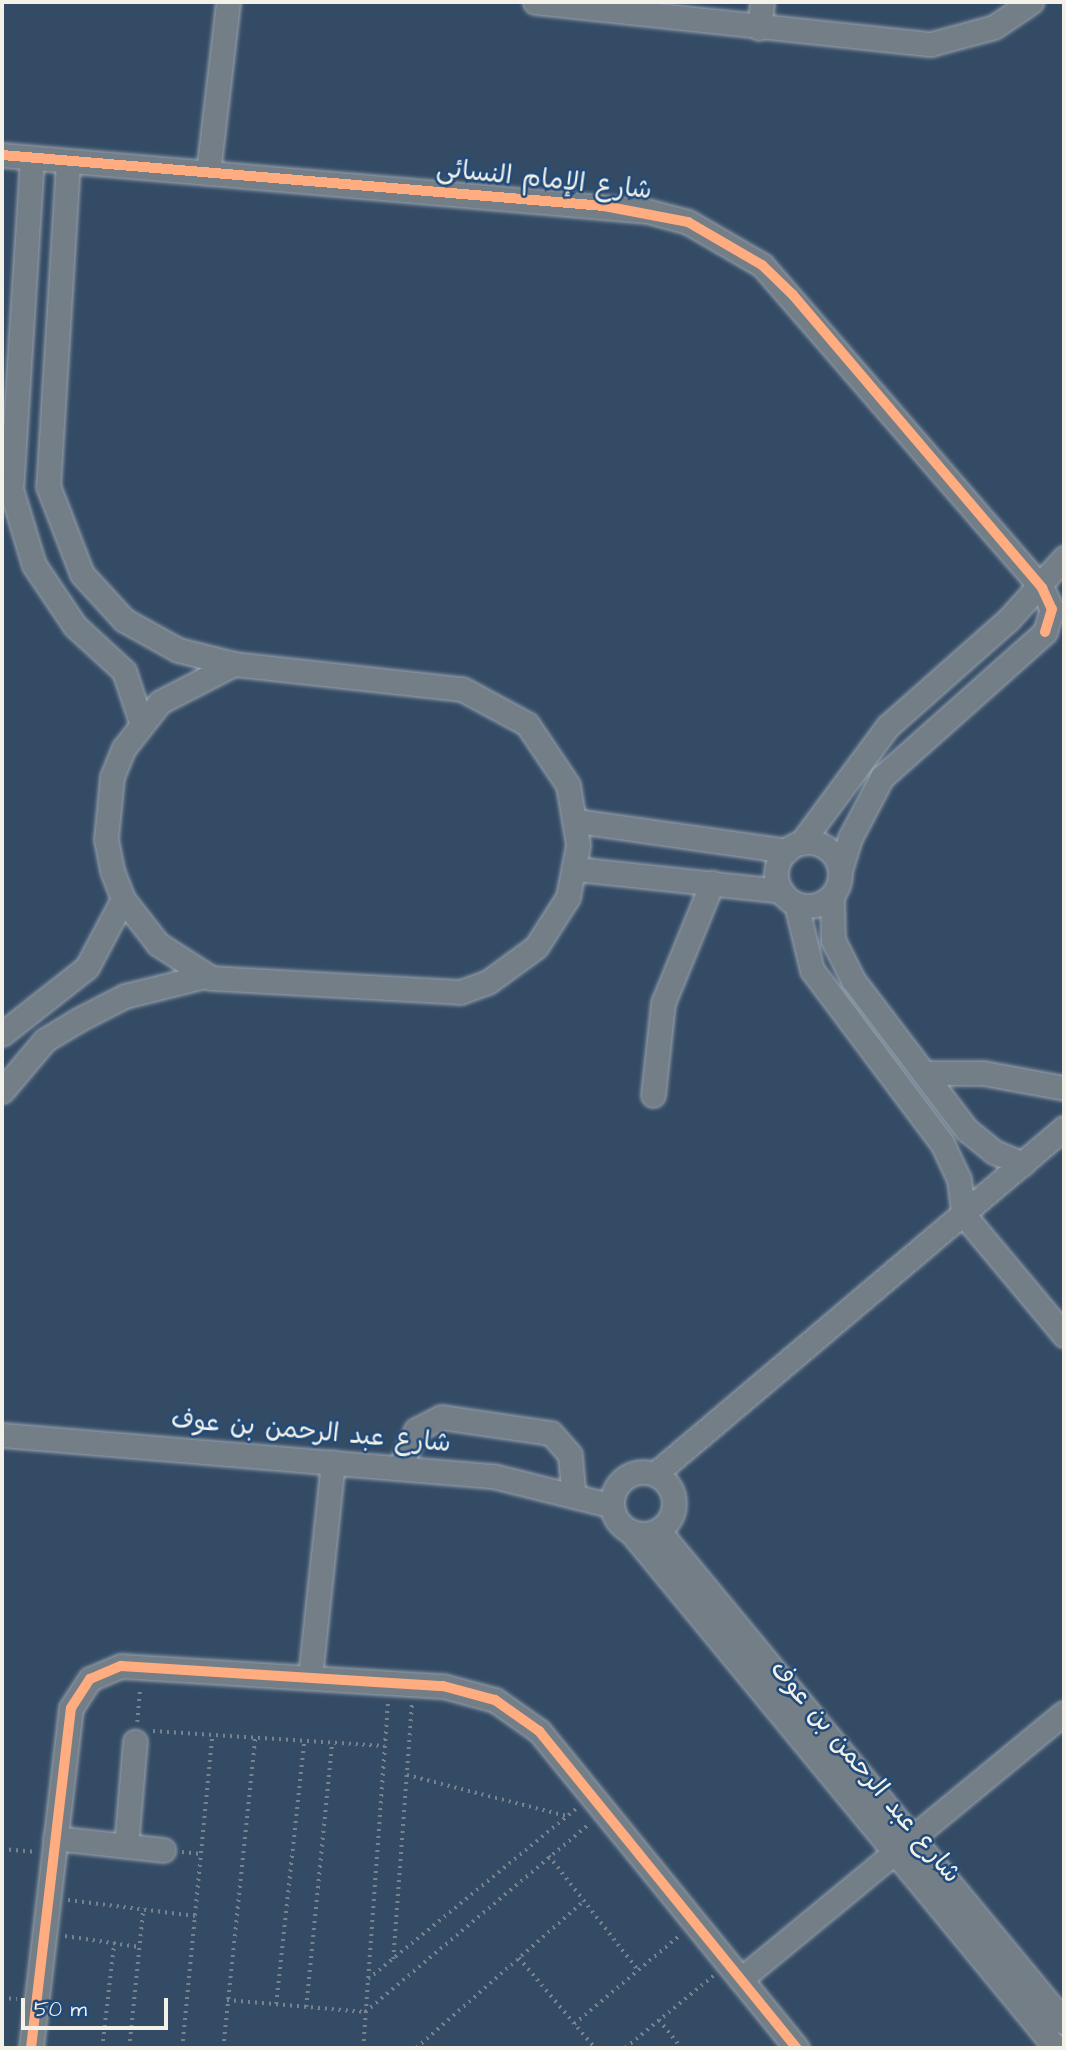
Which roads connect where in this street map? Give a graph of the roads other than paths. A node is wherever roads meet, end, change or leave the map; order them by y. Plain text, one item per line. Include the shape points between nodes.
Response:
1 (228, 2) edge
2 (535, 2) edge
3 (762, 2) edge
4 (1031, 2) edge
5 (759, 28) junction
6 (2, 155) edge
7 (32, 158) junction
8 (68, 162) junction
9 (208, 173) junction
10 (1064, 558) edge
11 (1037, 582) junction
12 (234, 664) junction
13 (141, 722) junction
14 (577, 821) junction
15 (794, 847) junction
16 (576, 869) junction
17 (840, 871) junction
18 (712, 883) junction
19 (832, 896) junction
20 (788, 897) junction
21 (123, 899) junction
22 (205, 976) junction
23 (2, 1034) edge
24 (924, 1073) junction
25 (1064, 1088) edge
26 (2, 1091) edge
27 (653, 1095) dead end
28 (1064, 1128) edge
29 (1023, 1164) junction
30 (963, 1214) junction
31 (1064, 1335) edge
32 (2, 1435) edge
33 (333, 1462) junction
34 (400, 1467) junction
35 (655, 1474) junction
36 (573, 1493) junction
37 (612, 1506) junction
38 (658, 1530) junction
39 (630, 1531) junction
40 (310, 1677) junction
41 (1064, 1713) edge
42 (136, 1736) road end
43 (904, 1845) junction
44 (54, 1846) junction
45 (125, 1846) junction
46 (163, 1850) dead end
47 (734, 1971) junction
48 (1064, 2022) edge
49 (31, 2048) edge
50 (797, 2048) edge
51 (1056, 2048) edge

1 - 9 street
2 - 5 street
3 - 5 street
4 - 5 street via 993,27 931,44
6 - 7 street, شارع الإمام النسائى
7 - 8 street, شارع الإمام النسائى
7 - 13 street via 11,489 34,565 75,626 124,671
8 - 9 street, شارع الإمام النسائى
8 - 12 street via 48,486 55,519 82,575 124,620 178,650
9 - 11 street, شارع الإمام النسائى via 647,211 727,241 793,295
10 - 11 street
11 - 15 street via 1008,620 868,748
11 - 17 street, شارع الإمام النسائى via 1052,609 1045,632 904,751 864,806
12 - 13 street via 182,685
12 - 14 street via 462,689 496,703 551,752
13 - 21 street via 124,748 107,808 106,839
14 - 15 street
14 - 16 street
15 - 17 street via 830,851
15 - 20 street via 777,870
16 - 18 street
16 - 22 street via 559,915 536,947 497,977 460,992
17 - 19 street
18 - 20 street
18 - 27 street via 682,941 663,1003
19 - 20 street via 819,905
19 - 24 street via 841,961
20 - 30 street via 812,970 942,1143 959,1179
21 - 22 street via 158,944
21 - 23 street via 87,967
22 - 26 street via 125,996 78,1020 45,1040
24 - 25 street via 983,1073
24 - 29 street via 980,1142
28 - 29 street
29 - 30 street
30 - 31 street
30 - 35 street
32 - 33 street, شارع عبد الرحمن بن عوف
33 - 34 street, شارع عبد الرحمن بن عوف
33 - 40 street
34 - 36 street, شارع عبد الرحمن بن عوف via 493,1476
34 - 36 street via 416,1430 441,1417 551,1433 570,1455
35 - 37 street via 622,1480
35 - 38 street via 674,1497 669,1519
36 - 37 street, شارع عبد الرحمن بن عوف
37 - 39 street
38 - 39 street
38 - 43 street, شارع عبد الرحمن بن عوف
39 - 43 street, شارع عبد الرحمن بن عوف
40 - 44 street via 142,1667 104,1670 78,1692 68,1725
40 - 47 street via 470,1691 519,1714 599,1803
41 - 43 street
42 - 45 street
43 - 47 street
43 - 48 street, شارع عبد الرحمن بن عوف
43 - 51 street, شارع عبد الرحمن بن عوف
44 - 45 street
44 - 49 street
45 - 46 street
47 - 50 street

